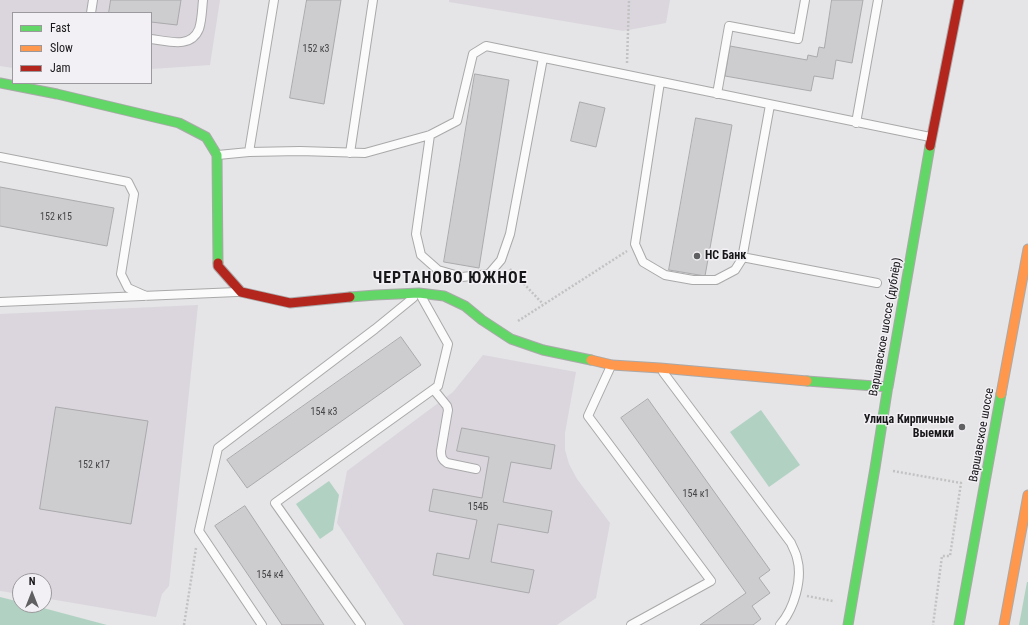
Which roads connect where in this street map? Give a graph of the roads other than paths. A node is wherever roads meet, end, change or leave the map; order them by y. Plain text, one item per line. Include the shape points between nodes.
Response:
1 (93, 0) edge
2 (203, 0) edge
3 (274, 0) edge
4 (373, 0) edge
5 (805, 0) edge
6 (878, 0) edge
7 (959, 1) edge
8 (91, 12) edge
9 (152, 39) edge
10 (543, 58) junction
11 (660, 82) junction
12 (0, 83) edge
13 (717, 94) junction
14 (770, 105) junction
15 (856, 123) junction
16 (430, 135) junction
17 (931, 138) junction
18 (249, 152) junction
19 (350, 153) junction
20 (217, 155) junction
21 (0, 156) edge
22 (1028, 249) edge
23 (742, 257) junction
24 (877, 283) dead end
25 (241, 292) junction
26 (419, 293) junction
27 (146, 296) junction
28 (0, 302) edge
29 (612, 365) junction
30 (660, 368) junction
31 (888, 387) junction
32 (434, 390) junction
33 (476, 469) dead end
34 (1028, 495) edge
35 (262, 625) edge
36 (361, 625) edge
37 (631, 625) edge
38 (780, 625) edge
39 (848, 625) edge
40 (959, 625) edge
41 (1004, 625) edge

1 - 8 lane
2 - 9 lane via 199,28 194,37 187,42 178,43
3 - 18 lane
4 - 19 lane
5 - 13 lane via 798,39 729,26
6 - 15 lane
7 - 17 main road, Варшавское шоссе (дублёр)
10 - 11 lane
10 - 16 lane via 486,46 473,54 457,121
10 - 16 lane via 510,234 501,260 489,274 462,277 438,270 421,255 416,234
11 - 13 lane
11 - 23 lane via 635,244 643,262 665,275 693,280 716,280 735,270
12 - 20 main road via 59,91 179,123 206,138
13 - 14 lane
14 - 15 lane
14 - 23 lane
15 - 17 lane
16 - 19 lane via 365,153
17 - 31 main road, Варшавское шоссе (дублёр)
18 - 19 lane
18 - 20 lane
20 - 25 main road via 218,266
21 - 27 lane via 128,182 134,194 120,274 128,288
22 - 40 main road, Варшавское шоссе
23 - 24 lane
25 - 26 main road via 290,304
25 - 27 lane
26 - 29 main road via 444,296 465,306 512,339 543,350
26 - 32 lane via 448,344 438,386
26 - 35 lane via 218,448 199,531
27 - 28 lane
29 - 30 main road
29 - 37 lane via 588,416 711,581
30 - 31 main road
30 - 38 lane via 791,544 800,576 793,603 786,619
31 - 39 main road, Варшавское шоссе (дублёр)
32 - 33 lane via 448,410 441,457 447,463
32 - 36 lane via 275,503
34 - 41 main road

